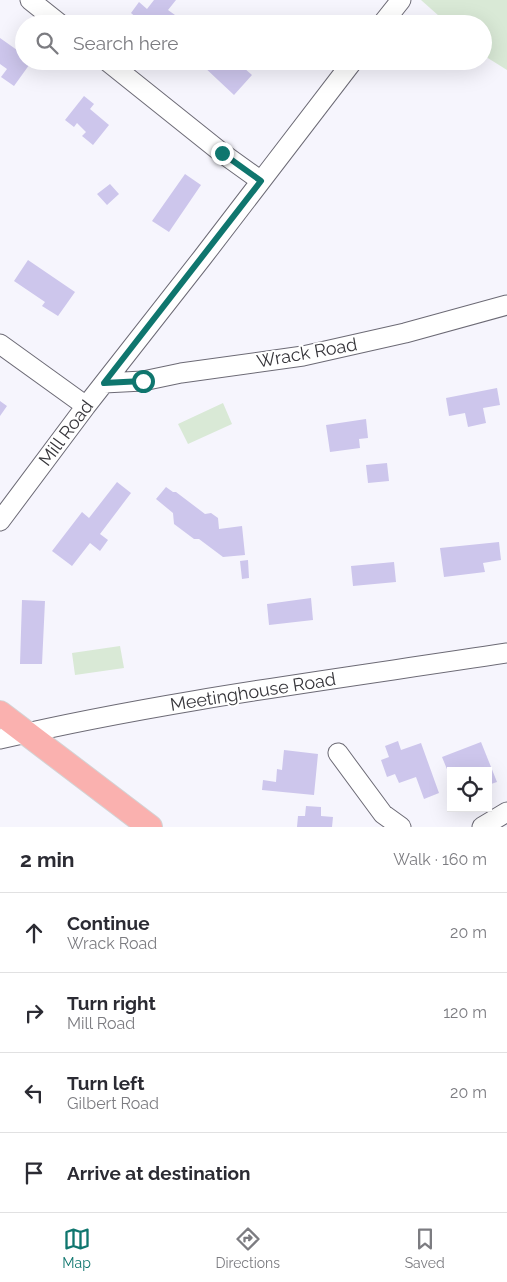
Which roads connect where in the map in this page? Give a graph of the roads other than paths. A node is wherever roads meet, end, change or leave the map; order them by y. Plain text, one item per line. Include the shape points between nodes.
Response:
1 (30, 0) edge
2 (401, 0) edge
3 (49, 15) edge
4 (389, 15) edge
5 (118, 70) edge
6 (346, 70) edge
7 (261, 181) junction
8 (507, 305) edge
9 (0, 344) edge
10 (104, 383) junction
11 (86, 406) junction
12 (0, 521) edge
13 (507, 653) edge
14 (0, 713) edge
15 (25, 732) junction
16 (0, 739) edge
17 (338, 753) dead end
18 (507, 812) edge
19 (150, 827) edge
20 (401, 827) edge
21 (482, 827) edge

1 - 3 street
2 - 4 street
5 - 7 street
6 - 7 street, Mill Road
7 - 10 street, Mill Road
8 - 10 street, Wrack Road via 303,356 143,381
9 - 11 street
10 - 11 street, Mill Road
11 - 12 street, Mill Road
13 - 15 street, Meetinghouse Road via 136,711
14 - 15 main road
15 - 16 street, Meetinghouse Road
15 - 19 main road
17 - 20 street via 383,814
18 - 21 street

